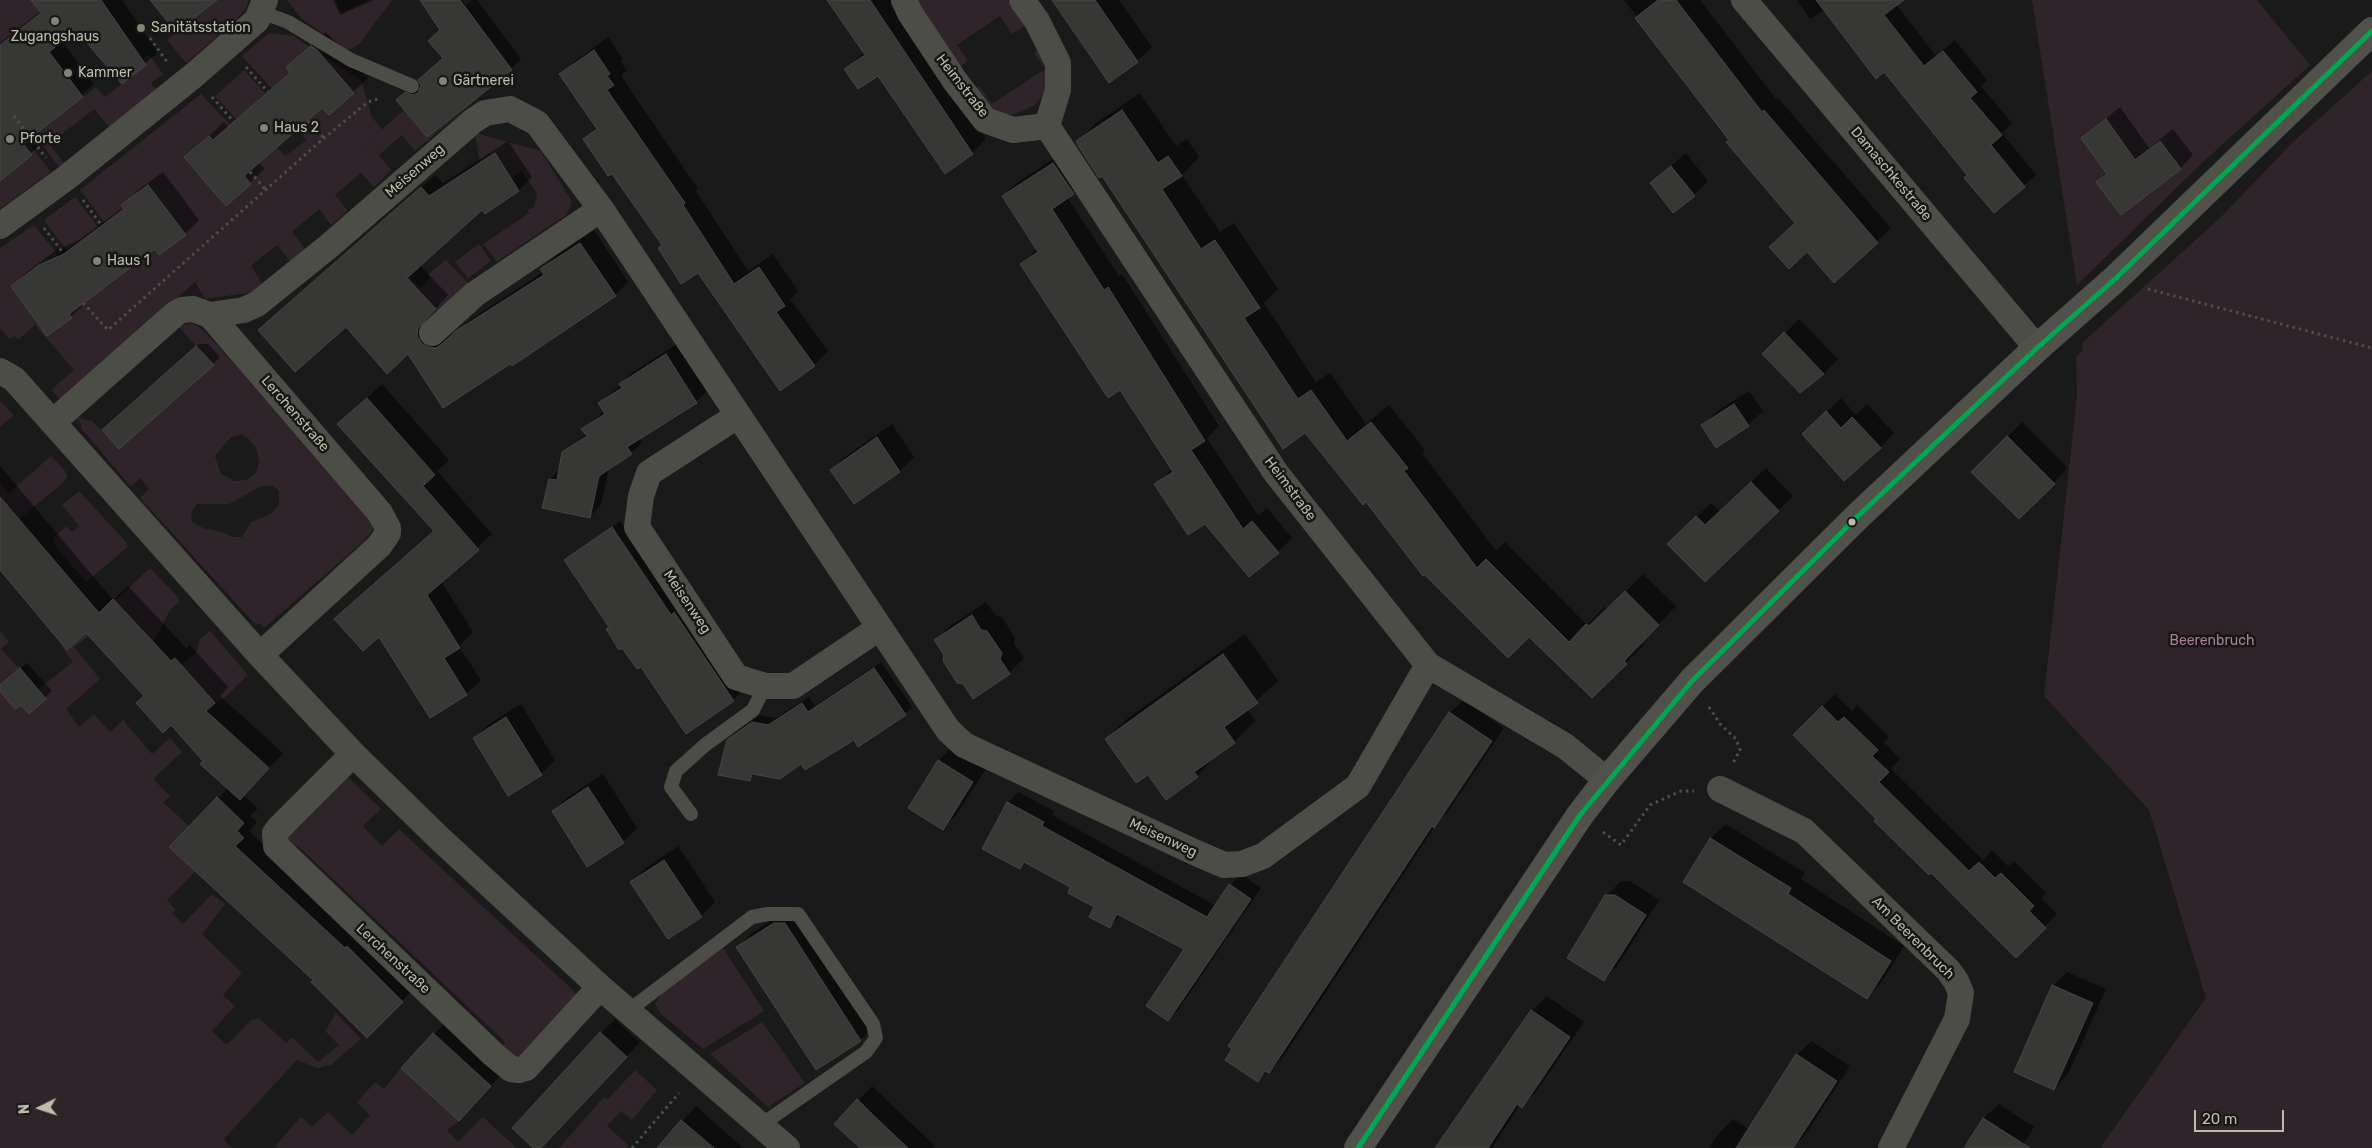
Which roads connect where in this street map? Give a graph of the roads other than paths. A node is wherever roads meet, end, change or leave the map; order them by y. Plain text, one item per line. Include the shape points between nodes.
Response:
1 (904, 0) edge
2 (1022, 0) edge
3 (1744, 0) edge
4 (263, 6) edge
5 (2372, 31) edge
6 (412, 86) road end
7 (1047, 126) junction
8 (601, 209) junction
9 (0, 226) edge
10 (210, 315) junction
11 (432, 333) dead end
12 (2038, 348) junction
13 (0, 371) edge
14 (737, 416) junction
15 (53, 422) junction
16 (879, 628) junction
17 (260, 655) junction
18 (1428, 665) junction
19 (766, 686) junction
20 (353, 754) junction
21 (1607, 780) junction
22 (1720, 789) road end
23 (691, 814) dead end
24 (600, 987) junction
25 (628, 1011) junction
26 (761, 1125) junction
27 (786, 1148) edge
28 (1358, 1148) edge
29 (1891, 1148) edge

1 - 7 street, Heimstraße via 955,81 985,120 1013,130
2 - 7 street via 1037,21 1058,63 1058,90
3 - 12 street, Damaschkestraße
4 - 6 lane via 351,60
4 - 9 street via 251,26 193,76
5 - 12 main road via 2114,280
7 - 18 street, Heimstraße via 1276,473
8 - 10 street, Meisenweg via 537,123 510,109 485,113 472,120 258,304 244,310
8 - 11 street via 475,294
8 - 14 street, Meisenweg
10 - 15 street via 193,308 175,314
10 - 17 street, Lerchenstraße via 380,513 388,528 379,546
12 - 21 main road via 1858,516 1692,681
13 - 15 street via 14,379
14 - 16 street, Meisenweg
14 - 19 street, Meisenweg via 649,474 641,496 638,527 736,677
15 - 17 street
16 - 18 street, Meisenweg via 948,730 964,745 1224,865 1242,864 1263,856 1358,786
16 - 19 street, Meisenweg via 793,686
17 - 20 street
18 - 21 street, Heimstraße via 1566,746
19 - 23 lane via 753,710 705,745 676,772 671,787
20 - 24 street
20 - 24 street, Lerchenstraße via 279,828 276,846 500,1061 511,1069 520,1070 530,1064
21 - 28 main road via 1580,815
22 - 29 street, Am Beerenbruch via 1804,831 1956,981 1961,993 1958,1019
24 - 25 street
25 - 26 street
25 - 26 lane via 752,917 798,914 873,1024 876,1038 866,1052
26 - 27 street

